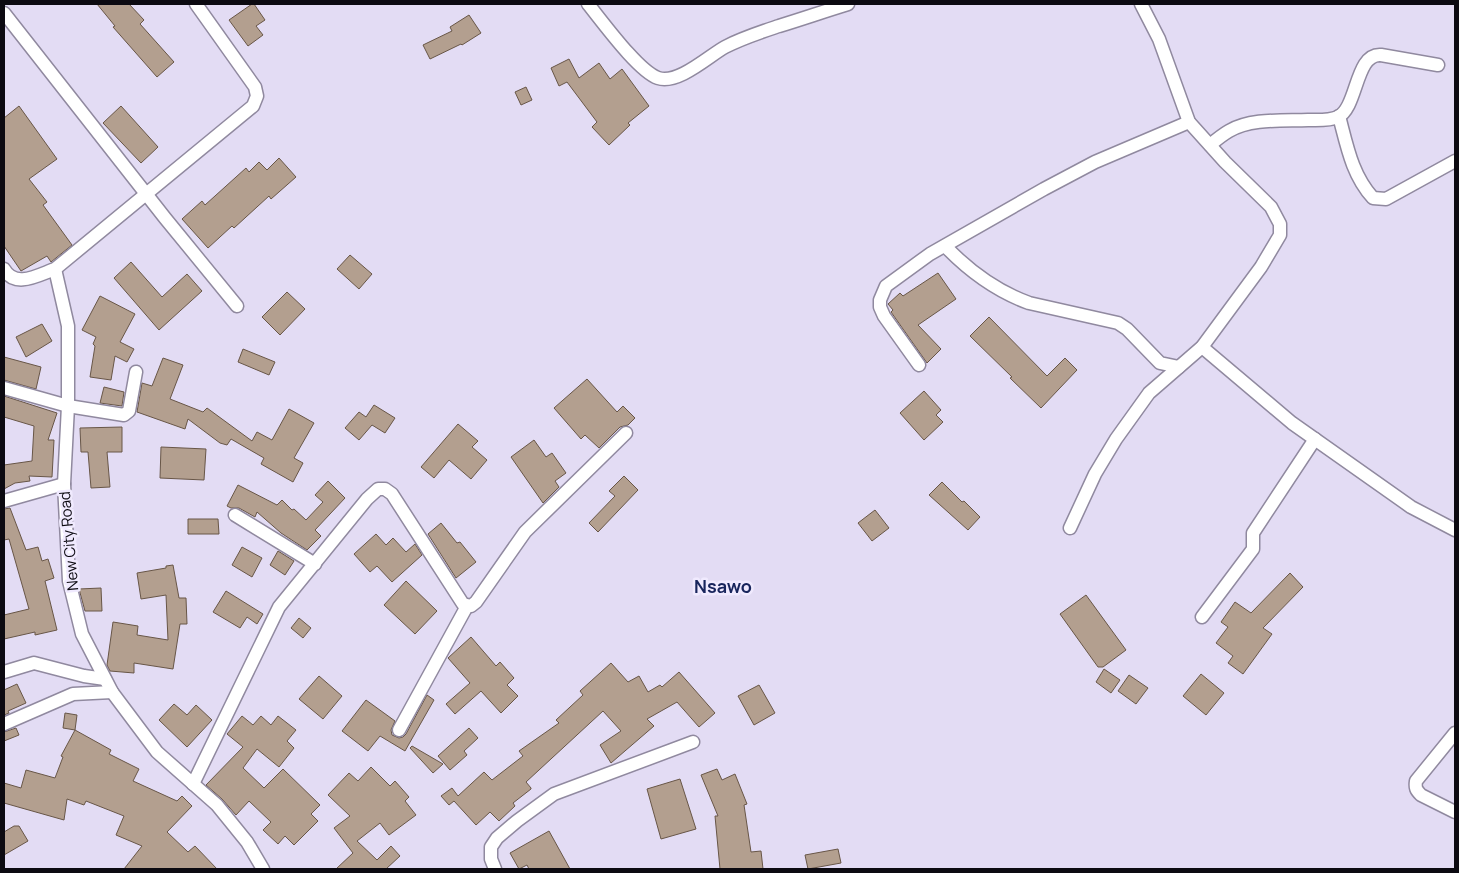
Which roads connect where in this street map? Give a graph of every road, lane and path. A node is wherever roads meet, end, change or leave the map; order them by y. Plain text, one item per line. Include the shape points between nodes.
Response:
1 (196, 4) edge
2 (588, 4) edge
3 (848, 4) edge
4 (1141, 4) edge
5 (4, 13) edge
6 (1438, 65) dead end
7 (1339, 116) junction
8 (1189, 122) junction
9 (1210, 145) junction
10 (1455, 161) edge
11 (146, 194) junction
12 (945, 246) junction
13 (4, 269) edge
14 (55, 270) junction
15 (237, 306) dead end
16 (1202, 347) junction
17 (919, 365) dead end
18 (1179, 367) junction
19 (136, 372) dead end
20 (4, 388) edge
21 (68, 406) junction
22 (626, 433) dead end
23 (1315, 439) junction
24 (64, 484) junction
25 (4, 501) edge
26 (235, 515) dead end
27 (1070, 528) dead end
28 (1455, 530) edge
29 (315, 564) junction
30 (467, 606) junction
31 (1202, 618) dead end
32 (4, 672) edge
33 (105, 679) junction
34 (112, 692) junction
35 (4, 724) edge
36 (399, 730) dead end
37 (1455, 733) edge
38 (693, 742) dead end
39 (193, 784) junction
40 (1455, 812) edge
41 (263, 869) edge
42 (495, 869) edge

1 - 11 street via 250,78 257,96 252,106
2 - 3 street via 640,66 659,79 666,79 702,64 725,47
4 - 8 street via 1159,39
5 - 11 street
6 - 7 street via 1373,56 1366,62 1347,108
7 - 9 street via 1243,125 1228,131
7 - 10 street via 1351,164 1373,198 1386,199
8 - 9 street
8 - 12 street via 1095,162
9 - 16 street via 1271,207 1280,224 1280,235
11 - 14 street
11 - 15 street
12 - 17 street via 886,286 880,300 884,316
12 - 18 street via 962,264 1020,300 1118,323 1160,363
13 - 14 street via 11,279 18,281
14 - 21 street, New City Road via 68,326
16 - 18 street
16 - 23 street
18 - 27 street via 1149,393 1116,439 1095,474
19 - 21 street via 129,411 124,415
20 - 21 street
21 - 24 street, New City Road
22 - 30 street via 533,523 476,602
23 - 28 street via 1411,506
23 - 31 street via 1253,533 1253,549
24 - 25 street
24 - 33 street, New City Road via 69,581 82,634
26 - 29 street
29 - 30 street via 367,499 378,489 385,488
29 - 39 street via 279,607
30 - 36 street
32 - 33 street via 34,663
33 - 34 street, New City Road
34 - 35 street via 73,694
34 - 39 street, New City Road via 157,752
37 - 40 street via 1415,786 1421,795
38 - 42 street via 554,794 497,838 491,848
39 - 41 street, New City Road via 217,805 247,842

